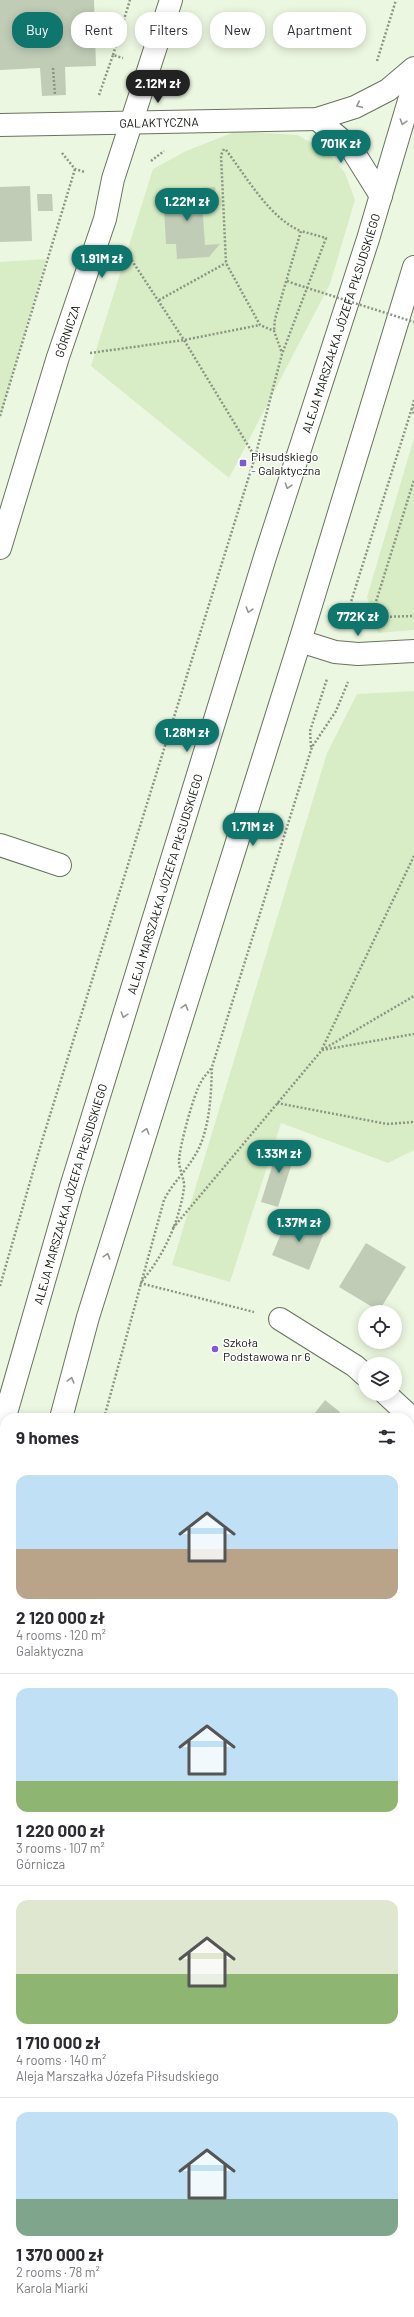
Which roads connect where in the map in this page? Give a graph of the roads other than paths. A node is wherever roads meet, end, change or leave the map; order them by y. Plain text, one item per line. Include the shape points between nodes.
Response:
1 (171, 0) edge
2 (414, 68) edge
3 (414, 84) edge
4 (317, 119) junction
5 (131, 122) junction
6 (0, 125) edge
7 (381, 196) junction
8 (414, 267) edge
9 (0, 548) edge
10 (300, 641) junction
11 (414, 651) edge
12 (0, 845) edge
13 (60, 865) dead end
14 (280, 1319) road end
15 (358, 1369) edge
16 (394, 1401) edge
17 (6, 1413) edge
18 (62, 1413) edge
19 (406, 1413) edge

1 - 5 street, GÓRNICZA
2 -> 4 street, GALAKTYCZNA via 388,90 355,107
3 -> 7 street, ALEJA MARSZAŁKA JÓZEFA PIŁSUDSKIEGO
4 - 5 street, GALAKTYCZNA
4 - 7 street via 351,148
5 - 6 street, GALAKTYCZNA
5 - 9 street, GÓRNICZA via 112,179 105,220 58,357
7 -> 17 street, ALEJA MARSZAŁKA JÓZEFA PIŁSUDSKIEGO via 265,557 148,936 71,1187
8 - 10 street
10 - 11 street via 335,652 358,654
18 -> 10 street via 88,1317
12 - 13 street
14 - 15 street
16 - 19 street

